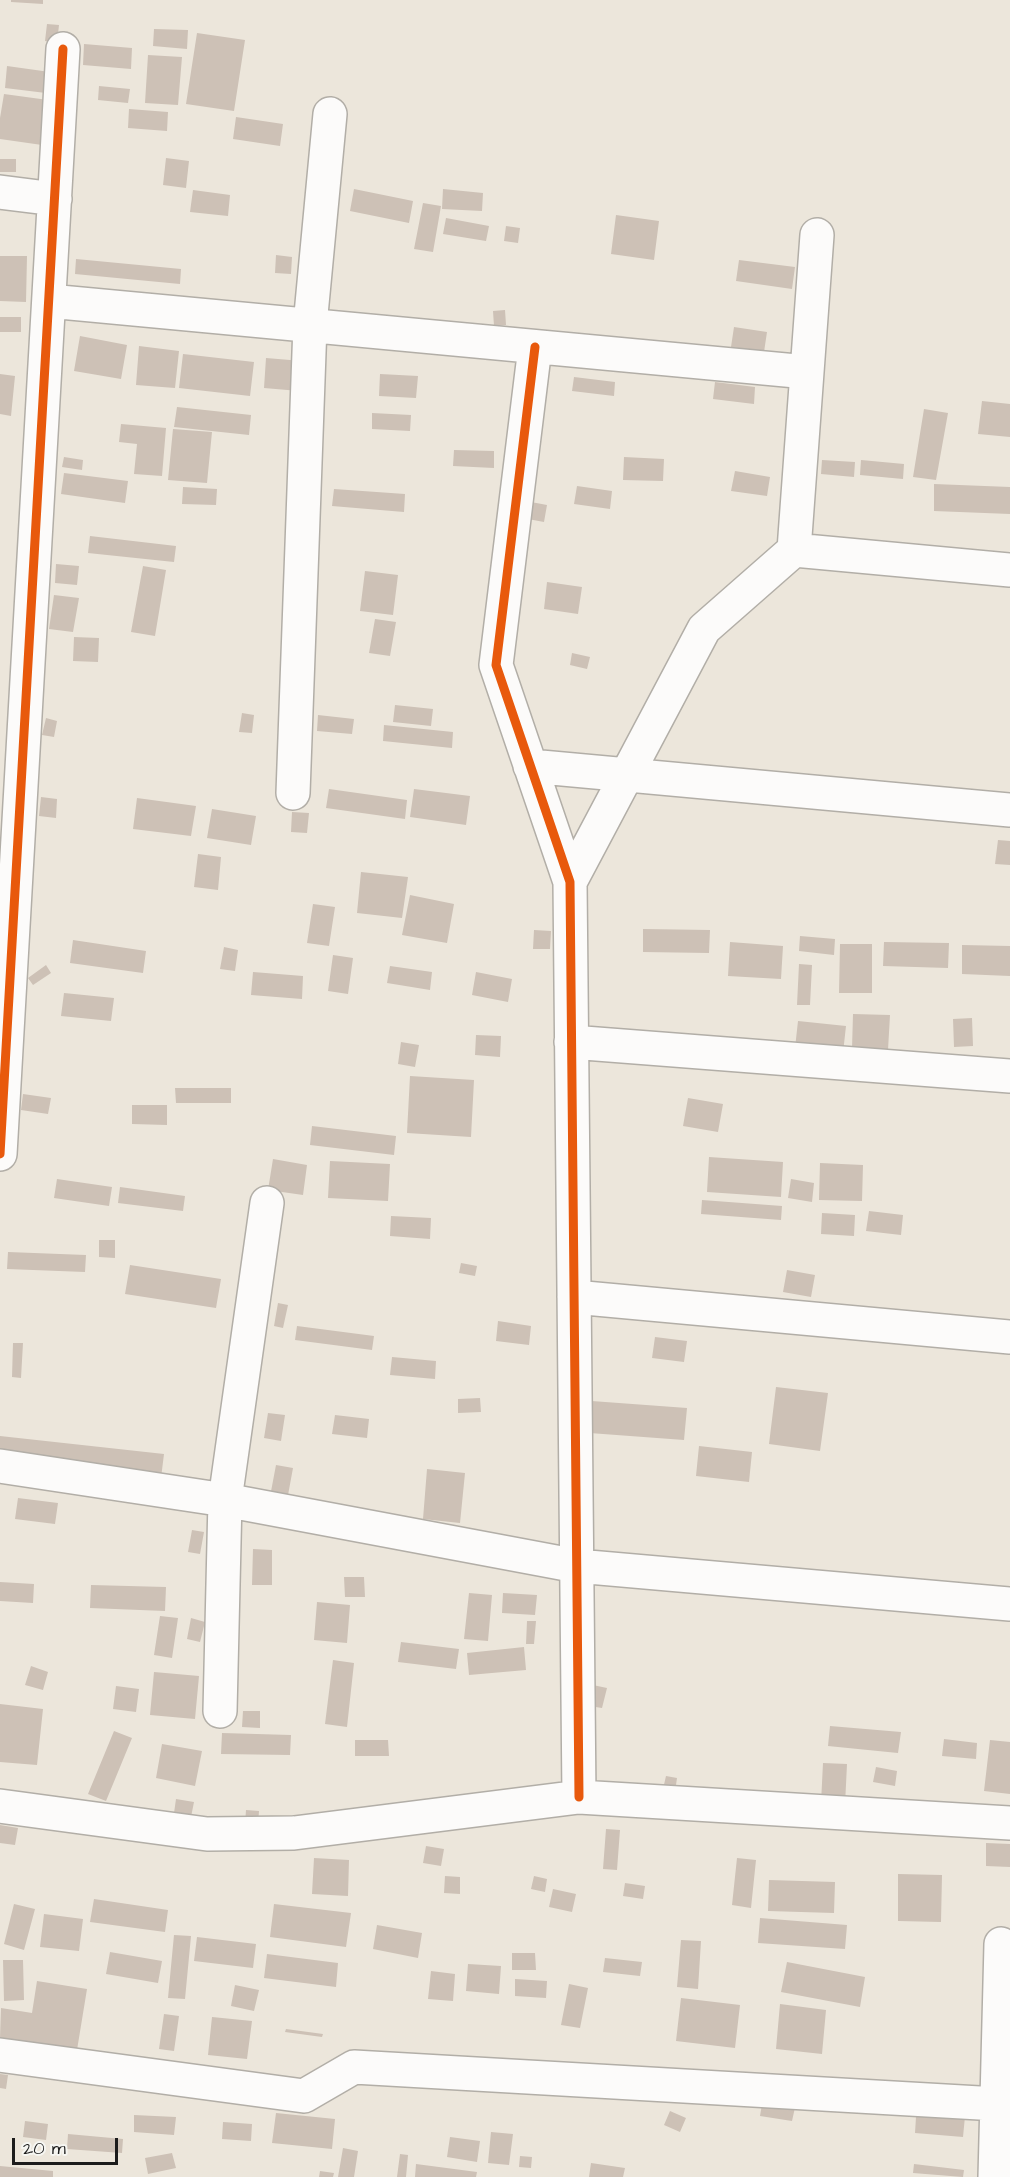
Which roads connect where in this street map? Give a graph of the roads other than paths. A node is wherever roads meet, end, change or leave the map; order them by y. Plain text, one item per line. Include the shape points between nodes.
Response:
1 (63, 49) dead end
2 (330, 114) dead end
3 (0, 192) edge
4 (55, 199) junction
5 (817, 235) dead end
6 (49, 301) junction
7 (309, 325) junction
8 (535, 347) junction
9 (807, 372) junction
10 (794, 550) junction
11 (1010, 570) edge
12 (530, 766) junction
13 (626, 775) junction
14 (293, 793) dead end
15 (1010, 810) edge
16 (570, 882) junction
17 (571, 1042) junction
18 (1010, 1076) edge
19 (0, 1154) edge
20 (267, 1203) dead end
21 (574, 1297) junction
22 (1010, 1337) edge
23 (0, 1466) edge
24 (225, 1500) junction
25 (577, 1566) junction
26 (1010, 1604) edge
27 (220, 1711) dead end
28 (579, 1797) junction
29 (0, 1806) edge
30 (1010, 1823) edge
31 (1001, 1944) dead end
32 (0, 2055) edge
33 (997, 2104) junction
34 (995, 2177) edge

1 - 4 street
2 - 7 street
3 - 4 street
4 - 6 street
5 - 9 street
6 - 7 street
6 - 19 street
7 - 8 street
7 - 14 street
8 - 9 street
8 - 12 street via 496,665
9 - 10 street
10 - 11 street
10 - 13 street via 704,629
12 - 13 street
12 - 16 street
13 - 15 street
13 - 16 street
16 - 17 street
17 - 18 street
17 - 21 street
20 - 24 street
21 - 22 street
21 - 25 street
23 - 24 street
24 - 25 street
24 - 27 street
25 - 26 street
25 - 28 street
28 - 29 street via 294,1833 207,1834
28 - 30 street
31 - 33 street
32 - 33 street via 304,2096 354,2067
33 - 34 street

